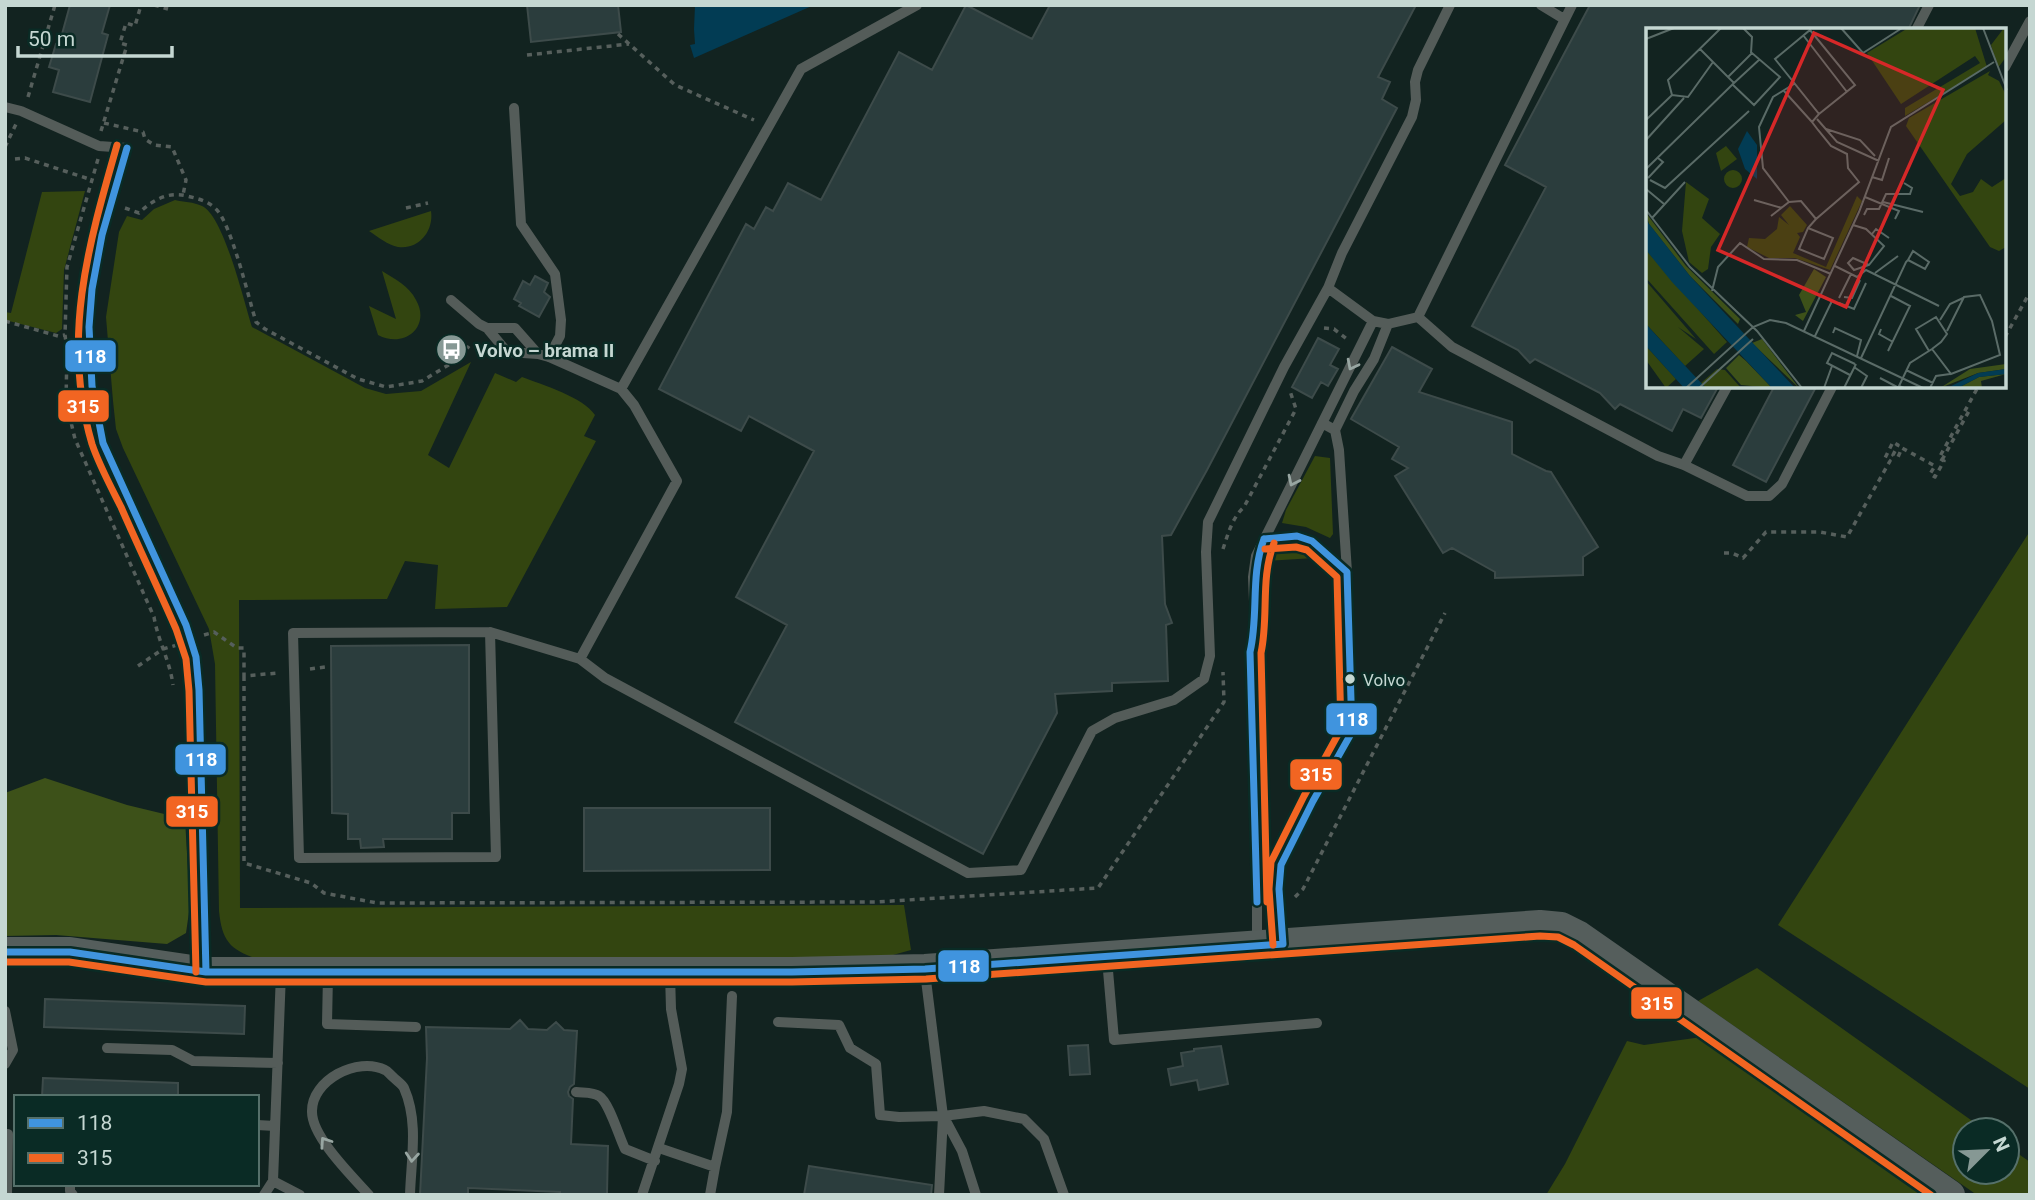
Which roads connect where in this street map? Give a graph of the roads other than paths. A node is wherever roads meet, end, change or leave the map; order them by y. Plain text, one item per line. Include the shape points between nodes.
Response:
1 (916, 5) edge
2 (1450, 5) edge
3 (1541, 5) edge
4 (1572, 5) edge
5 (1929, 5) edge
6 (1564, 19) junction
7 (2030, 21) edge
8 (1917, 28) edge
9 (2007, 63) edge
10 (5, 107) edge
11 (513, 108) dead end
12 (1328, 288) junction
13 (452, 300) dead end
14 (1418, 317) junction
15 (1373, 321) junction
16 (1388, 324) junction
17 (487, 328) junction
18 (543, 356) junction
19 (1726, 388) edge
20 (1831, 388) edge
21 (621, 389) junction
22 (1322, 424) junction
23 (1335, 430) junction
24 (1684, 465) junction
25 (1265, 539) junction
26 (1347, 572) junction
27 (490, 632) junction
28 (579, 659) junction
29 (1270, 945) junction
30 (5, 952) edge
31 (1107, 957) junction
32 (925, 969) junction
33 (670, 971) junction
34 (206, 972) junction
35 (281, 973) junction
36 (328, 973) junction
37 (732, 996) dead end
38 (5, 1011) edge
39 (778, 1022) dead end
40 (1317, 1023) dead end
41 (416, 1027) dead end
42 (107, 1048) dead end
43 (278, 1063) junction
44 (5, 1064) edge
45 (576, 1092) dead end
46 (943, 1116) junction
47 (259, 1125) edge
48 (275, 1126) junction
49 (8, 1134) dead end
50 (659, 1148) junction
51 (655, 1161) junction
52 (715, 1167) junction
53 (273, 1181) junction
54 (939, 1192) edge
55 (7, 1195) edge
56 (264, 1195) edge
57 (300, 1195) edge
58 (369, 1195) edge
59 (410, 1195) edge
60 (642, 1195) edge
61 (710, 1195) edge
62 (976, 1195) edge
63 (1064, 1195) edge
64 (1950, 1195) edge

1 - 21 lane via 801,69
2 - 12 lane via 1418,70 1412,117
3 - 6 lane
4 - 6 lane
5 - 8 lane
6 - 14 lane
7 - 9 lane
10 - 34 lane via 99,146 127,148 91,290 92,394 103,443 196,657
11 - 18 lane via 521,224 555,274 561,320 560,336
12 - 15 lane
12 - 28 lane via 1208,522 1210,656 1205,678 1174,700 1115,718 1093,731 1021,870 968,873 606,678
13 - 17 lane
14 - 16 lane
14 - 24 lane via 1452,347 1658,456
15 - 16 lane
15 -> 22 lane
16 - 23 lane
17 - 18 lane via 508,352
17 - 18 lane via 515,328
18 - 21 lane
19 - 24 lane
20 - 24 lane via 1782,484 1769,496 1747,496
21 - 28 lane via 677,481
22 - 23 lane
22 -> 25 lane
23 - 26 lane
25 - 26 lane via 1297,536 1312,541
25 - 29 lane via 1253,577 1255,626 1250,652 1257,840
26 - 29 lane via 1352,732 1280,865
27 - 27 lane via 293,633 299,858 496,857
27 - 28 lane
29 - 31 street
29 - 64 street via 1561,927
30 - 34 street via 70,952
31 - 32 street
31 - 40 lane via 1114,1040
32 - 33 street
32 - 46 lane
33 - 36 street
33 - 50 lane via 671,1009 682,1069
34 - 35 street
35 - 36 street
35 - 43 lane
36 - 41 lane via 327,1024
37 - 52 lane via 727,1112
38 - 44 lane via 13,1050
39 - 46 lane via 839,1025 849,1048 876,1064 880,1115
42 - 43 lane via 172,1050 193,1061
43 - 48 lane
45 - 51 lane via 597,1094 604,1100 625,1149
46 - 54 lane
46 - 62 lane via 962,1151
46 - 63 lane via 985,1111 1024,1119 1044,1139
47 - 48 lane
48 - 53 lane
49 - 55 lane
50 - 51 lane
50 - 52 lane
51 - 60 lane
52 - 61 lane
53 - 56 lane
53 - 57 lane
58 -> 59 lane via 320,1137 312,1112 315,1096 325,1084 350,1068 385,1070 403,1086 414,1134

